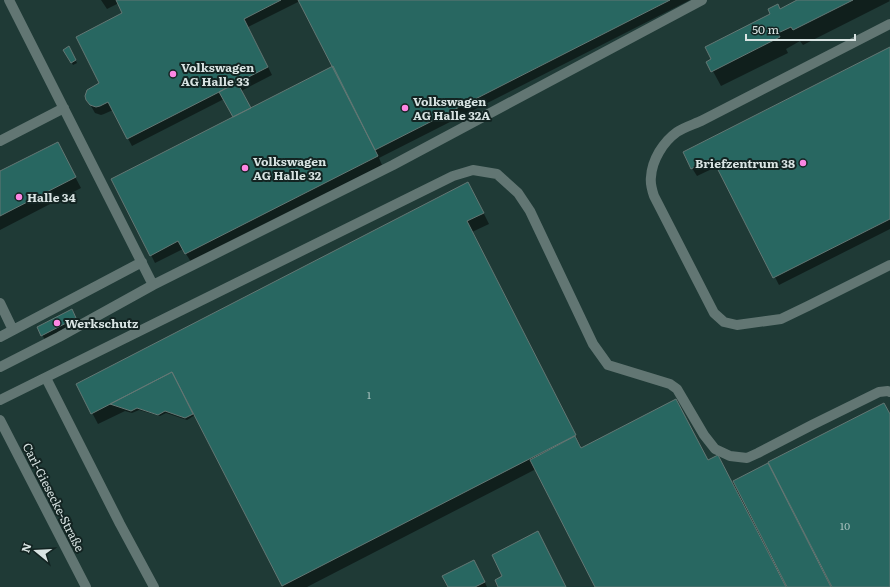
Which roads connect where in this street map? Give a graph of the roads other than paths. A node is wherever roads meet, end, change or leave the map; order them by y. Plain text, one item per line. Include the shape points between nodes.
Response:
1 (9, 0) edge
2 (702, 0) edge
3 (890, 24) edge
4 (64, 108) junction
5 (0, 141) edge
6 (142, 262) junction
7 (890, 264) edge
8 (153, 285) junction
9 (0, 304) edge
10 (13, 330) junction
11 (0, 337) edge
12 (0, 367) edge
13 (46, 378) junction
14 (890, 392) edge
15 (0, 400) edge
16 (0, 420) edge
17 (86, 587) edge
18 (154, 587) edge

1 - 4 street
2 - 8 street via 393,165
3 - 7 street via 677,132 663,146 656,158 651,176 654,196 714,313 724,322 737,325 781,318
4 - 5 street
4 - 6 street
6 - 8 street
6 - 10 street
8 - 12 street
9 - 10 street
10 - 11 street
13 - 14 street via 453,176 473,170 497,174 518,193 530,211 593,344 608,365 670,384 677,390 704,435 716,449 730,456 747,458 879,392
13 - 15 street
13 - 18 street
16 - 17 street, Carl-Giesecke-Straße

